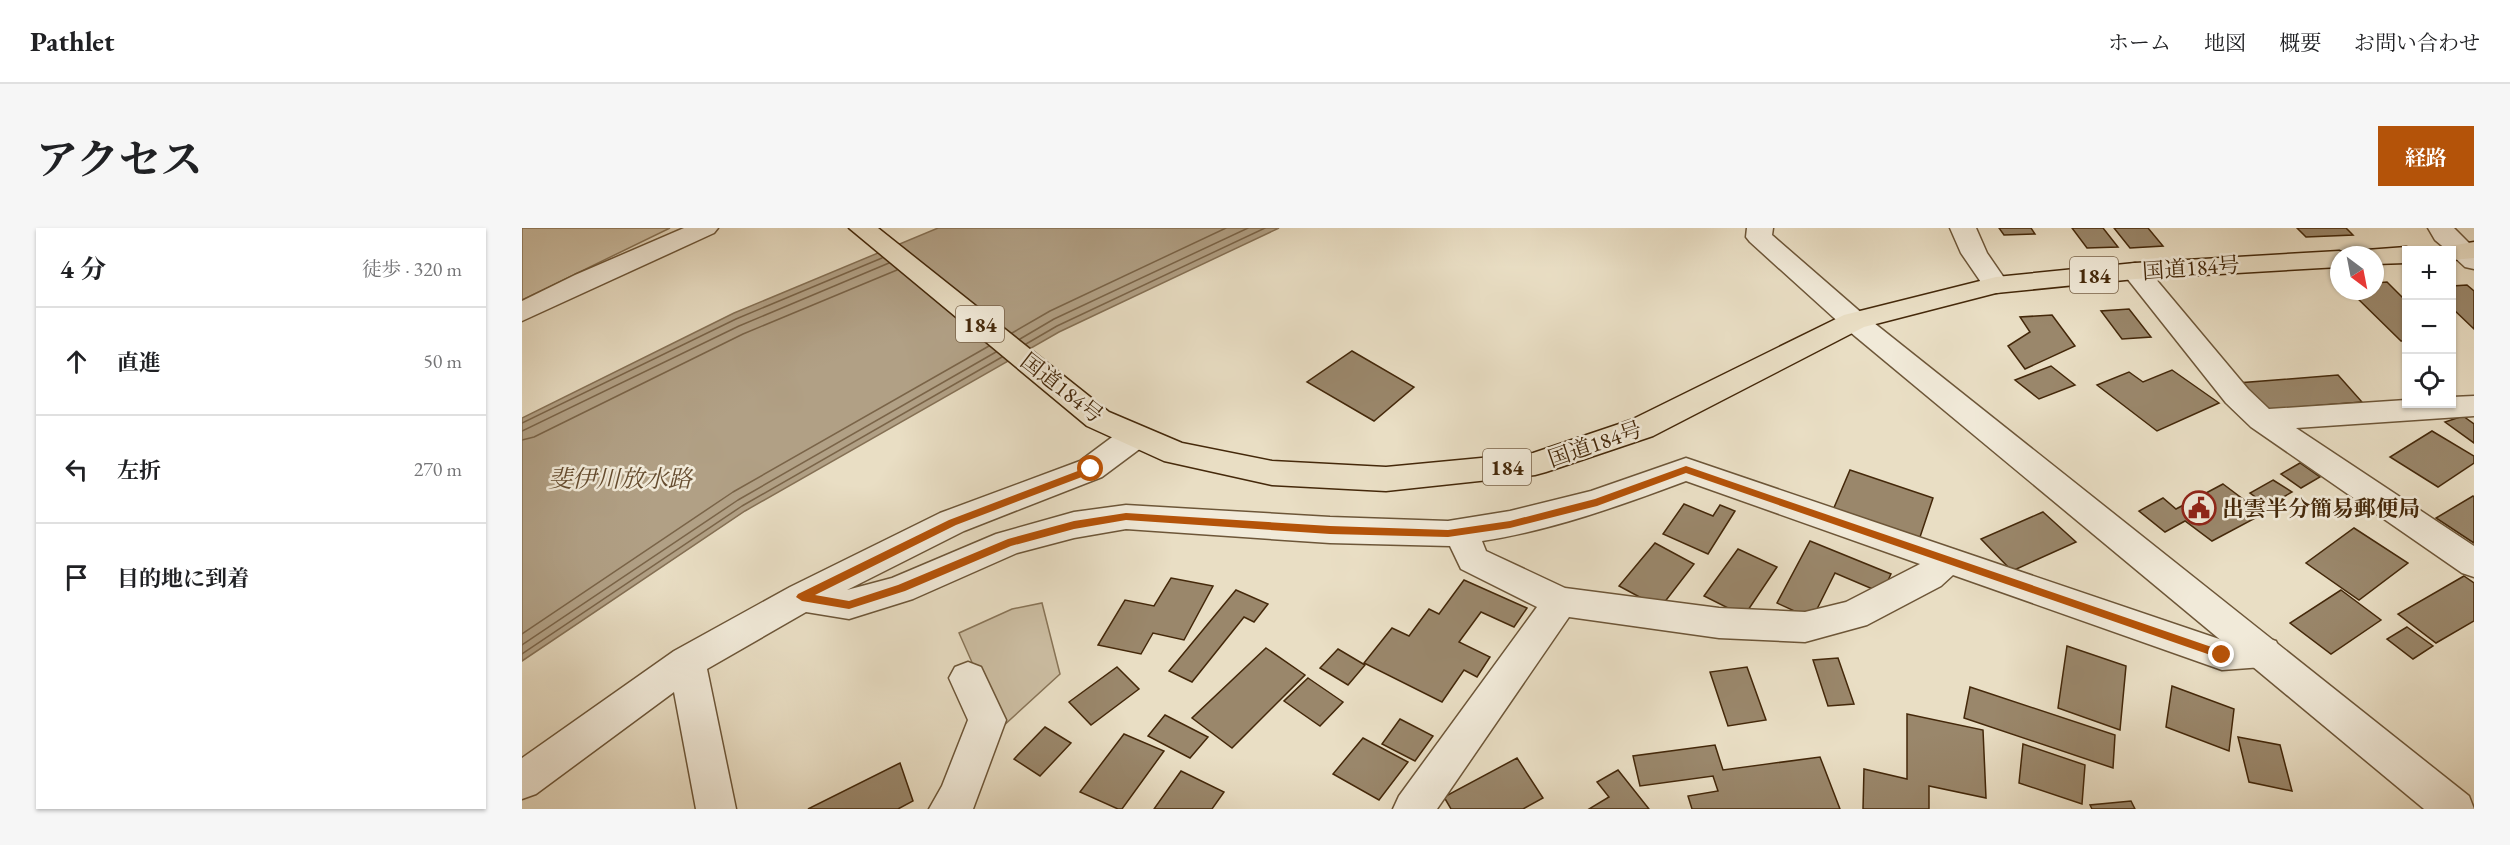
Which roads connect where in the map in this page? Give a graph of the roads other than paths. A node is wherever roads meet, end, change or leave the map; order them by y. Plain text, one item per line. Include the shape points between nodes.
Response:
1 (705, 228) edge
2 (862, 228) edge
3 (1760, 228) edge
4 (1964, 228) edge
5 (2441, 228) edge
6 (2465, 254) edge
7 (2402, 255) edge
8 (2384, 256) edge
9 (2330, 260) edge
10 (2135, 271) junction
11 (1996, 285) junction
12 (522, 312) edge
13 (1854, 321) junction
14 (2474, 406) edge
15 (2262, 420) junction
16 (1134, 437) junction
17 (1461, 532) junction
18 (1948, 560) junction
19 (2474, 564) edge
20 (802, 597) junction
21 (1560, 602) junction
22 (2263, 652) junction
23 (687, 662) junction
24 (968, 678) dead end
25 (522, 781) edge
26 (716, 809) edge
27 (949, 809) edge
28 (1413, 809) edge
29 (2455, 809) edge

1 - 12 street
2 - 16 highway, 国道184号 / 184 via 1098,419
3 - 13 street via 1759,237
4 - 11 street via 1974,253
5 - 6 street
7 - 8 highway
9 - 10 highway, 国道184号 / 184
10 - 11 highway, 国道184号 / 184
10 - 15 street via 2237,396
11 - 13 highway, 国道184号 / 184
13 - 16 highway, 国道184号 / 184 via 1642,428 1535,464 1386,479 1272,473 1175,453
13 - 22 street
14 - 15 street
15 - 19 street
16 - 20 street via 1091,469 952,522
17 - 18 street via 1597,502 1686,469
17 - 20 street via 1330,530 1126,516 1008,543 901,588 849,605
17 - 21 street via 1473,560
18 - 21 street via 1929,576 1854,615 1805,627 1719,623
18 - 22 street via 2222,655
20 - 23 street
21 - 28 street
22 - 29 street
23 - 25 street
23 - 26 street
24 - 27 street via 987,720 958,797

